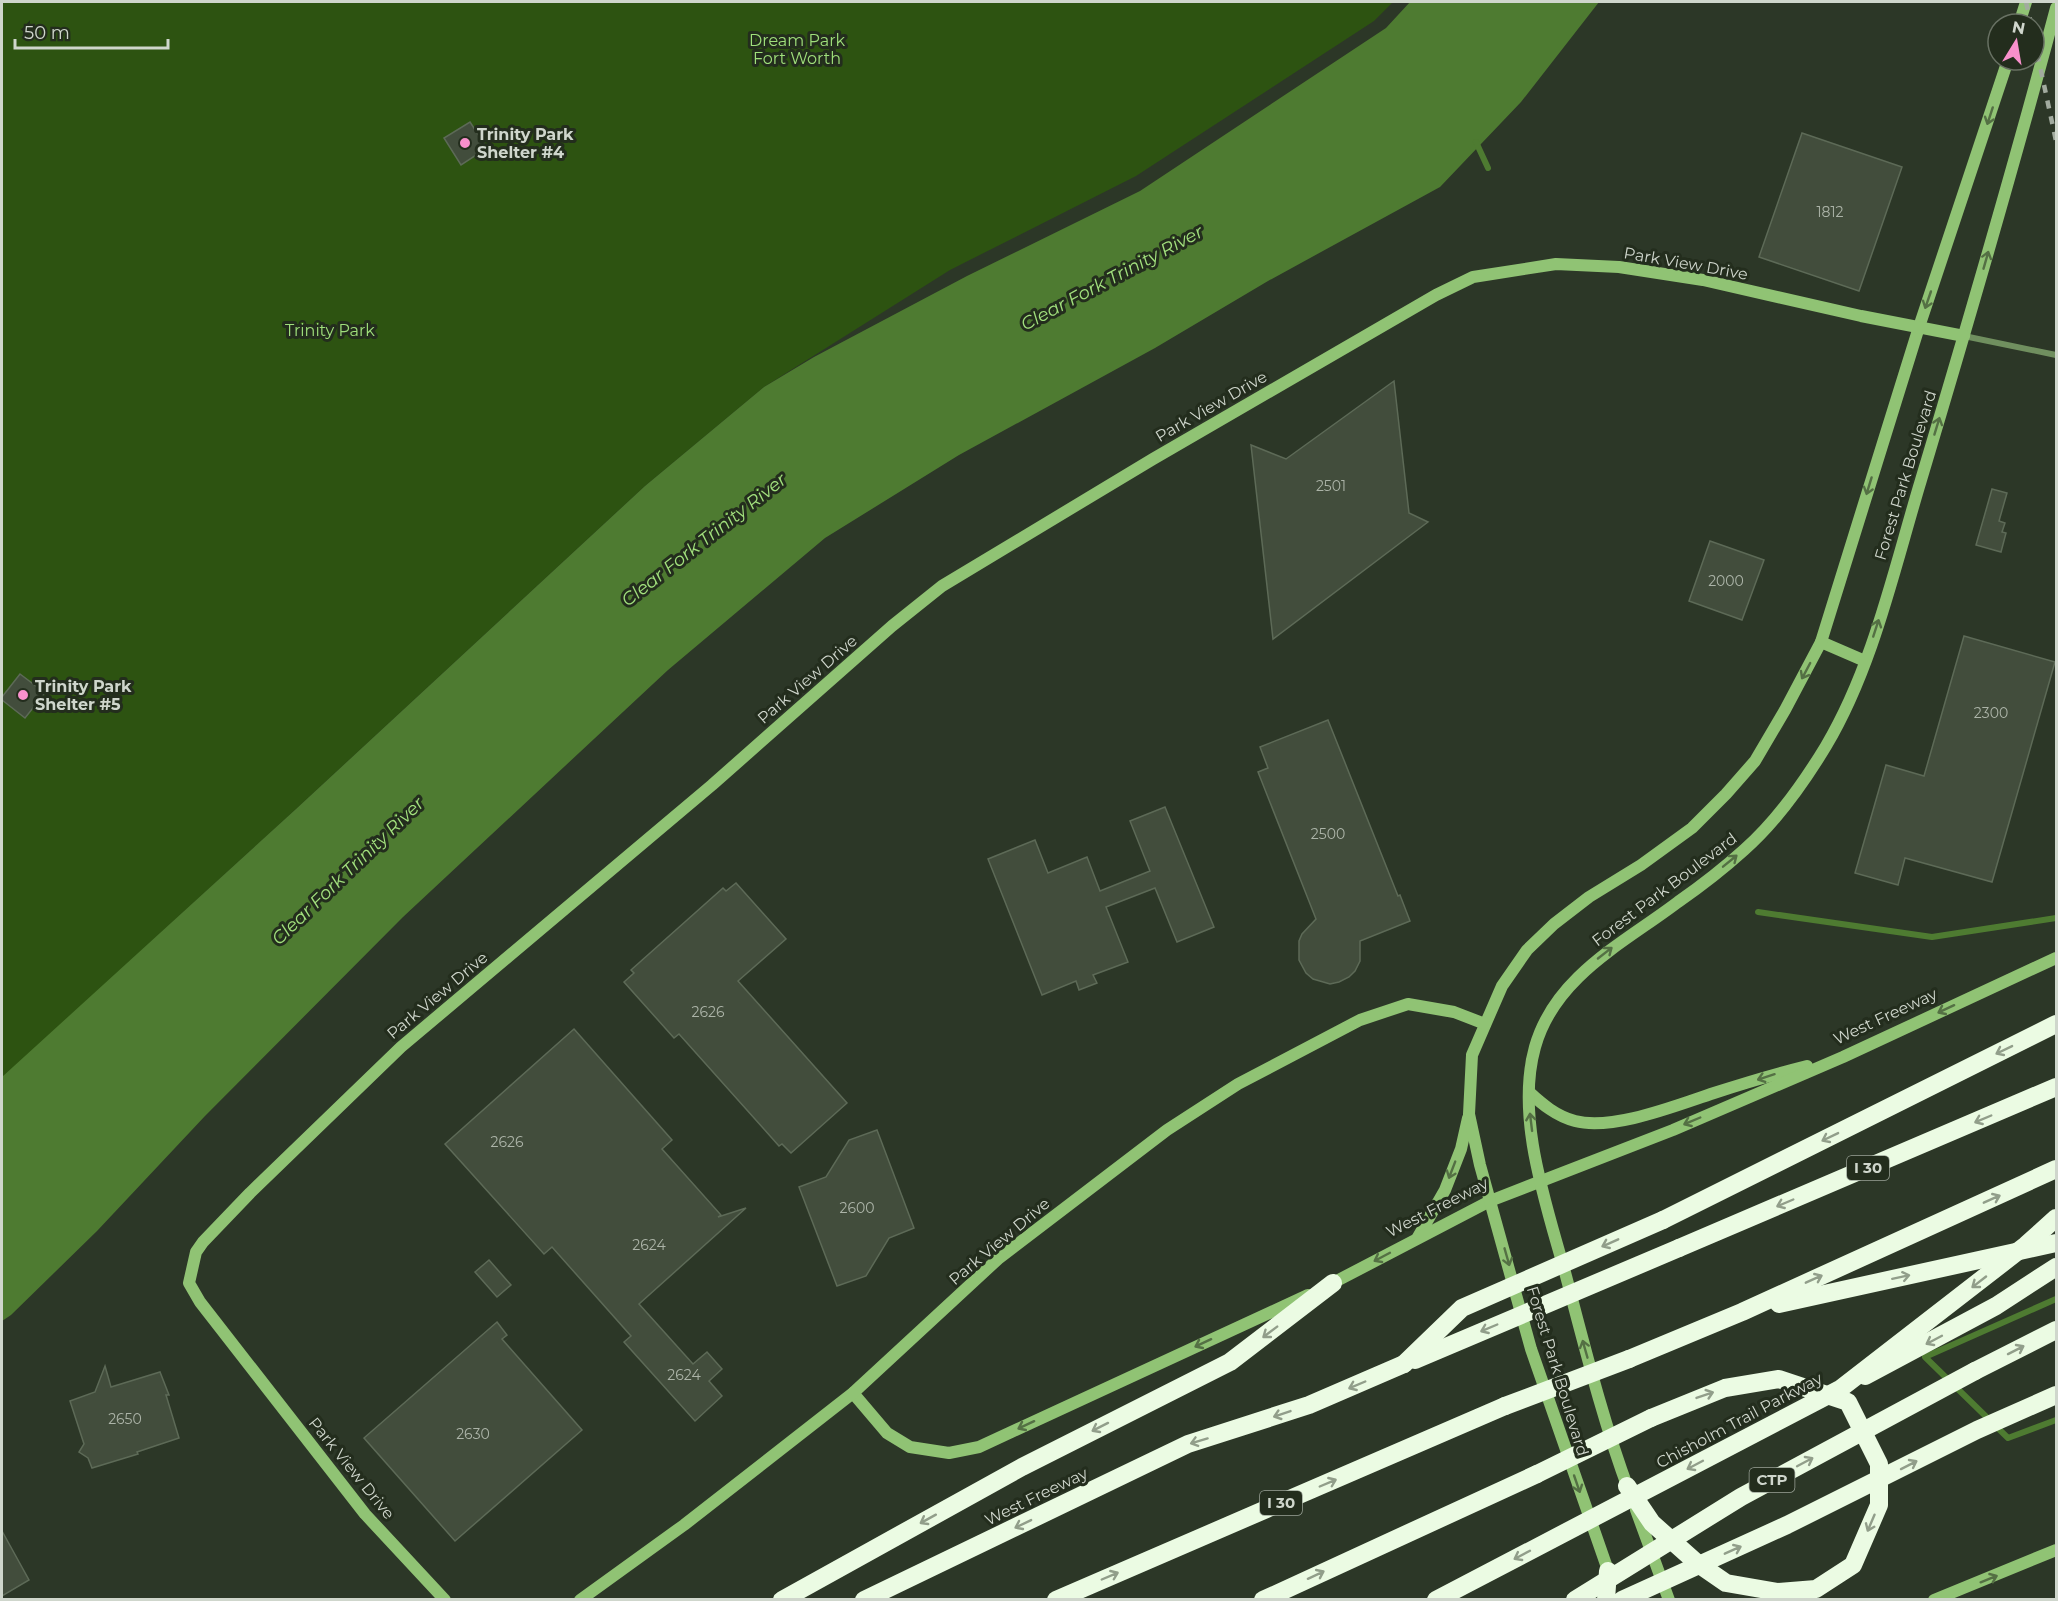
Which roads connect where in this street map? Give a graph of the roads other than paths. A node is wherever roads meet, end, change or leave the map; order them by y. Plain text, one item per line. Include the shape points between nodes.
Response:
1 (2056, 8) edge
2 (2004, 72) edge
3 (1919, 327) junction
4 (1964, 336) junction
5 (2056, 355) edge
6 (1821, 642) junction
7 (1865, 661) junction
8 (2056, 958) edge
9 (1485, 1024) junction
10 (2056, 1024) edge
11 (1843, 1057) junction
12 (2056, 1087) edge
13 (1528, 1092) junction
14 (1469, 1114) junction
15 (2056, 1169) edge
16 (1540, 1180) junction
17 (1490, 1201) junction
18 (2056, 1218) edge
19 (1417, 1238) junction
20 (2056, 1242) edge
21 (2056, 1267) edge
22 (1333, 1283) junction
23 (1742, 1312) junction
24 (2056, 1330) edge
25 (1404, 1364) junction
26 (1840, 1389) junction
27 (853, 1393) junction
28 (2056, 1395) edge
29 (1628, 1486) junction
30 (2056, 1550) edge
31 (1608, 1571) junction
32 (445, 1599) edge
33 (580, 1599) edge
34 (782, 1599) edge
35 (864, 1599) edge
36 (1056, 1599) edge
37 (1263, 1599) edge
38 (1436, 1599) edge
39 (1575, 1599) edge
40 (1606, 1599) edge
41 (1620, 1599) edge
42 (1669, 1599) edge
43 (1934, 1599) edge

4 -> 1 main road, Forest Park Boulevard
2 -> 3 main road, Forest Park Boulevard
3 - 4 main road, Park View Drive
3 -> 6 main road, Forest Park Boulevard
3 - 32 main road, Park View Drive via 1703,280 1619,267 1556,264 1473,277 1153,459 942,586 400,1047 204,1242 196,1252 189,1283 366,1514
4 - 5 street
7 -> 4 main road, Forest Park Boulevard
6 - 7 main road
6 -> 9 main road, Forest Park Boulevard via 1755,761 1741,777 1692,828 1589,897 1527,950 1502,987
13 -> 7 main road, Forest Park Boulevard via 1536,1045 1555,1005 1607,951 1678,902 1766,830 1827,744
8 -> 11 main road, West Freeway
9 - 14 main road, Forest Park Boulevard via 1472,1055
9 - 27 main road, Park View Drive via 1454,1012 1408,1004 1360,1020 1238,1084 1167,1130 998,1259
10 -> 25 highway, bridge via 1663,1220 1462,1308
11 -> 13 main road via 1615,1121 1573,1120 1544,1106
11 -> 16 main road, West Freeway via 1673,1130
12 -> 25 highway, West Freeway / I 30, bridge
16 -> 13 main road, Forest Park Boulevard
14 - 17 main road, Forest Park Boulevard
14 -> 19 main road via 1445,1190
23 -> 15 highway, I 30
16 - 17 main road, West Freeway
29 -> 16 main road, Forest Park Boulevard via 1614,1451
17 - 19 main road, West Freeway
17 -> 31 main road, Forest Park Boulevard via 1531,1349
18 -> 26 highway, bridge
19 -> 22 main road, West Freeway
23 -> 20 highway
21 -> 26 highway, Chisholm Trail Parkway, bridge via 1996,1306
22 -> 27 main road, West Freeway via 979,1447 949,1453 910,1447 887,1432
22 -> 34 highway via 1230,1362 1022,1467
36 -> 23 highway, I 30, bridge via 1505,1406
39 -> 24 highway, CTP, bridge via 1741,1497
25 -> 35 highway, West Freeway / I 30 via 1309,1405 1188,1444
26 -> 38 highway, Chisholm Trail Parkway, bridge
27 - 33 main road, Park View Drive via 684,1525
41 -> 28 highway, bridge via 1787,1525
37 -> 29 highway, bridge via 1651,1418 1725,1388 1779,1379 1848,1402 1879,1464 1879,1505 1854,1565 1816,1589 1778,1592 1726,1583 1652,1523
29 - 42 main road, Forest Park Boulevard
43 -> 30 main road
31 - 40 highway
31 - 41 main road, Forest Park Boulevard

